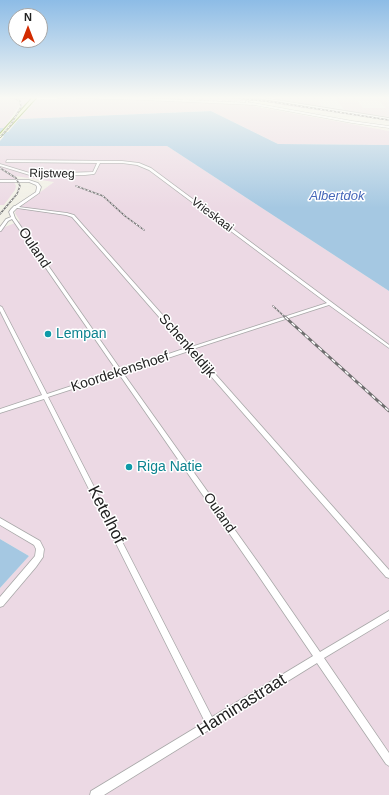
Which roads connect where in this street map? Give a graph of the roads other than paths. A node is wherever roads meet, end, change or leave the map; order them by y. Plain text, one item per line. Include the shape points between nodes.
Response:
1 (7, 161) dead end
2 (99, 162) junction
3 (0, 165) edge
4 (0, 181) edge
5 (15, 207) junction
6 (13, 218) junction
7 (0, 230) edge
8 (330, 304) junction
9 (0, 307) edge
10 (389, 347) edge
11 (190, 349) junction
12 (120, 372) junction
13 (46, 397) junction
14 (0, 411) edge
15 (0, 520) edge
16 (389, 575) edge
17 (0, 603) edge
18 (389, 615) edge
19 (317, 658) junction
20 (211, 724) junction
21 (389, 762) edge
22 (95, 795) edge

1 - 2 street, Vrieskaai
2 - 3 street, Rijstweg via 94,173 77,174 33,174
2 - 8 street, Vrieskaai via 131,163 150,169
4 - 5 street via 37,184 38,192
5 - 6 street, Ouland via 11,212
5 - 11 street, Schenkeldijk via 73,216
6 - 7 street via 7,220
6 - 12 street, Ouland
8 - 10 street, Vrieskaai
8 - 11 street, Koordekenshoef
9 - 13 street, Ketelhof
11 - 12 street, Koordekenshoef
11 - 16 street, Schenkeldijk
12 - 13 street, Koordekenshoef
12 - 19 street, Ouland via 259,570
13 - 14 street, Koordekenshoef
13 - 20 street, Ketelhof
15 - 17 street via 37,542 40,549 33,565
18 - 19 street, Haminastraat
19 - 20 street, Haminastraat
19 - 21 street, Ouland
20 - 22 street, Haminastraat

